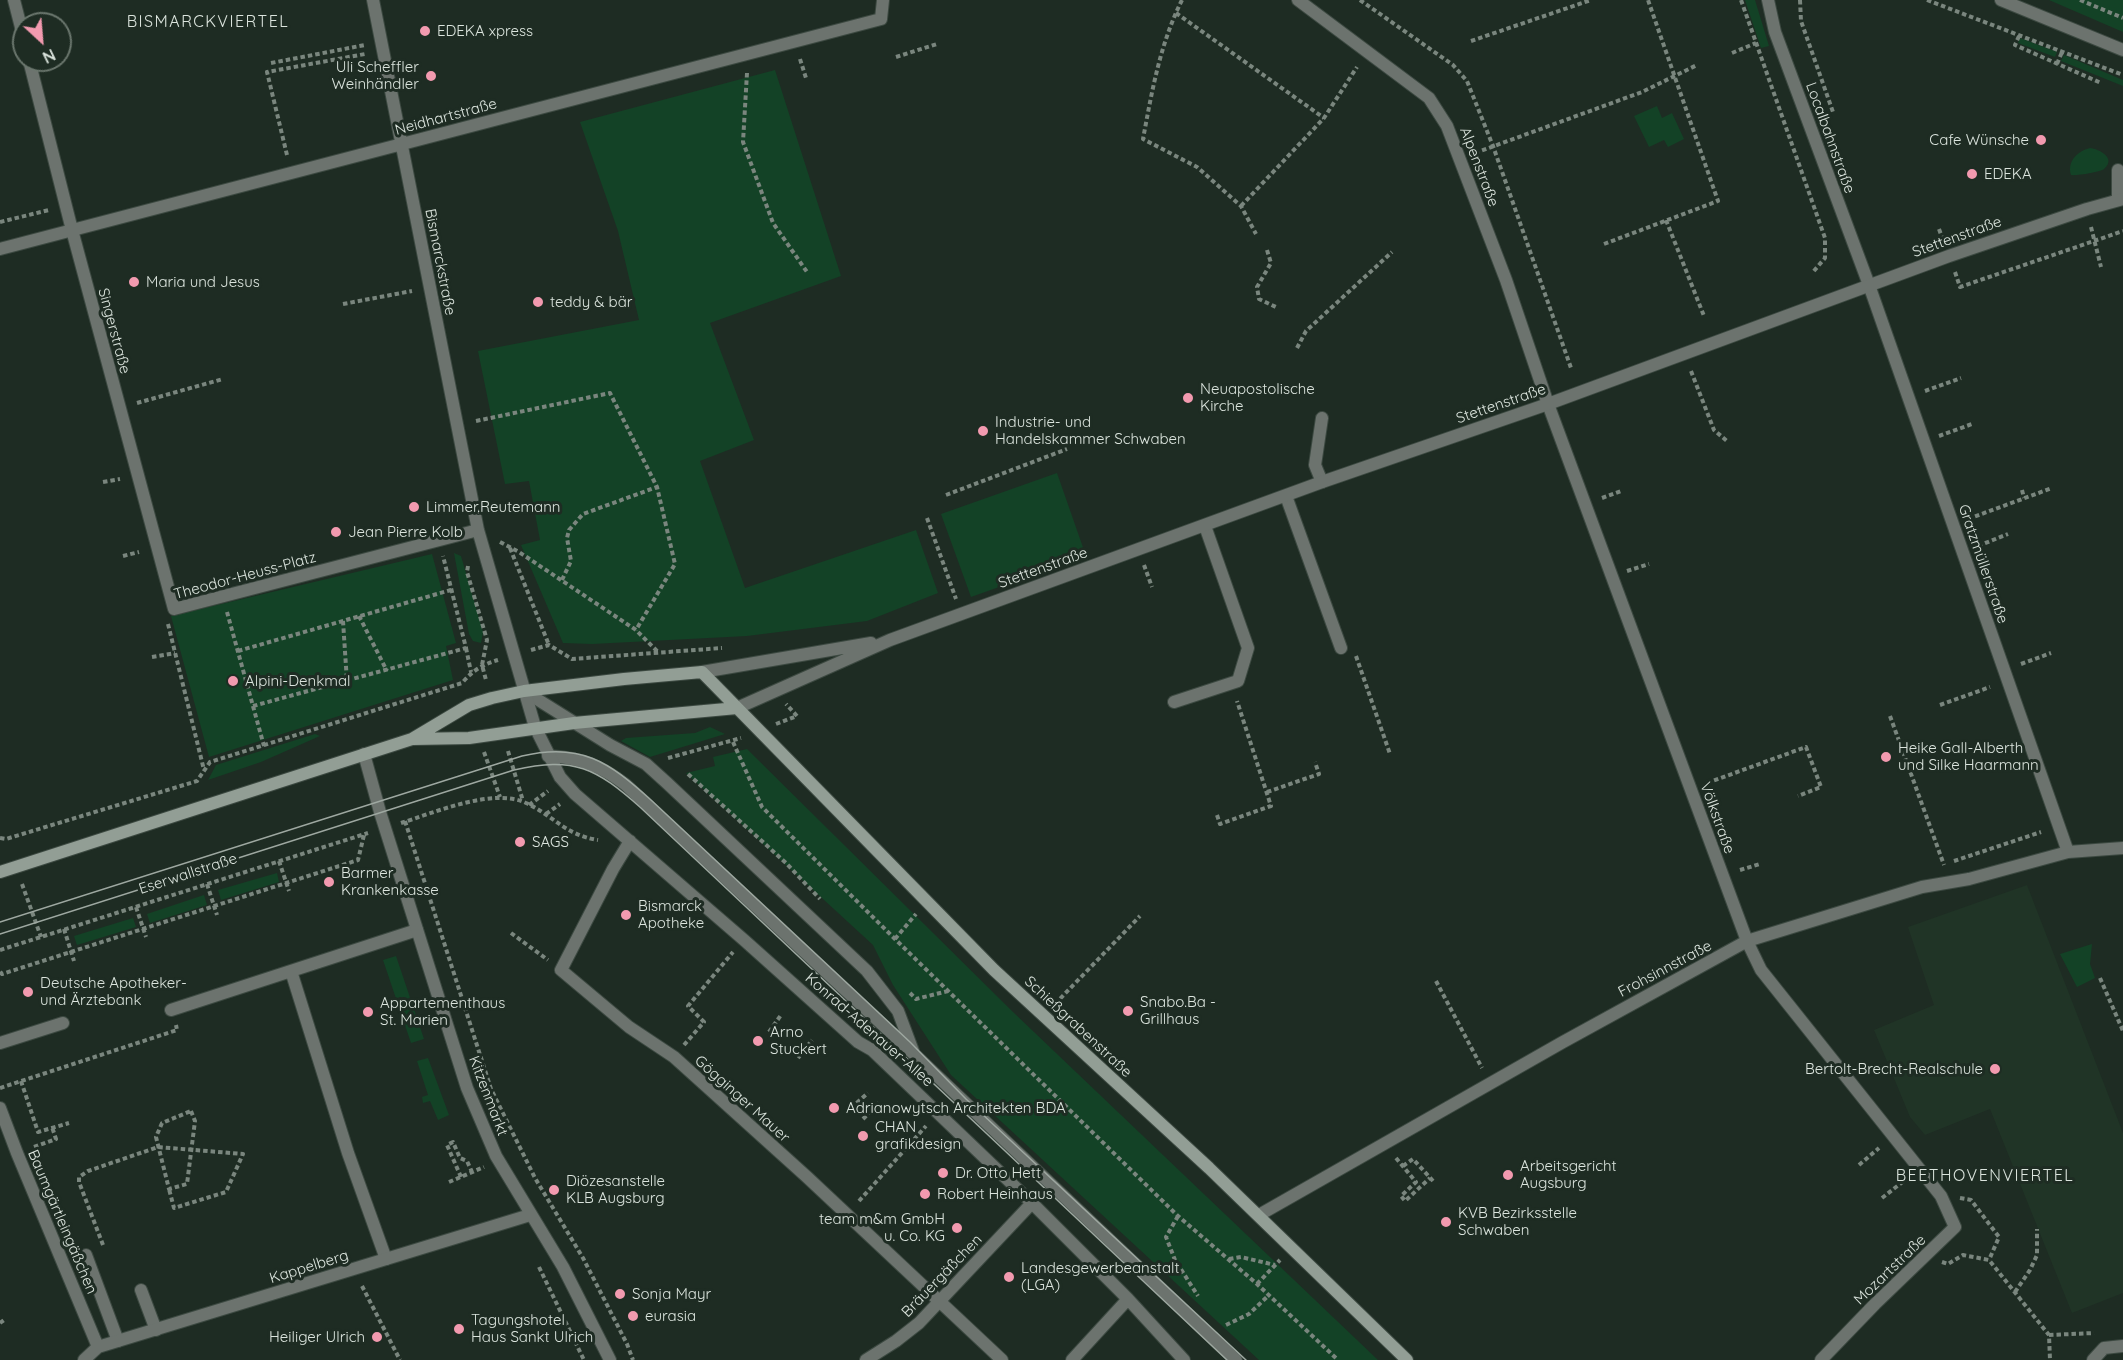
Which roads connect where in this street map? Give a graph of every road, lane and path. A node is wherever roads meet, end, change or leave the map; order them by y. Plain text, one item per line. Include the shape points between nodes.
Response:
1 (373, 0) edge
2 (883, 0) edge
3 (1182, 0) edge
4 (1298, 0) edge
5 (1360, 0) edge
6 (1591, 0) edge
7 (1648, 0) edge
8 (1741, 0) edge
9 (1768, 0) edge
10 (1800, 0) edge
11 (1927, 0) edge
12 (2001, 0) edge
13 (2080, 0) edge
14 (1176, 13) junction
15 (2123, 18) edge
16 (2019, 36) junction
17 (1471, 41) dead end
18 (1756, 43) junction
19 (937, 44) dead end
20 (382, 46) junction
21 (2123, 50) edge
22 (2062, 52) junction
23 (1732, 53) dead end
24 (744, 55) junction
25 (896, 57) dead end
26 (272, 63) dead end
27 (2057, 64) junction
28 (1697, 66) dead end
29 (32, 72) edge
30 (1353, 73) dead end
31 (2123, 75) edge
32 (1674, 76) junction
33 (2101, 83) dead end
34 (1833, 112) dead end
35 (1324, 118) junction
36 (402, 144) junction
37 (1493, 146) junction
38 (1460, 159) junction
39 (2118, 171) dead end
40 (292, 173) junction
41 (2120, 200) edge
42 (66, 206) junction
43 (1240, 206) junction
44 (2087, 209) junction
45 (1666, 220) junction
46 (0, 222) edge
47 (72, 230) junction
48 (2123, 231) edge
49 (1256, 234) dead end
50 (2094, 239) junction
51 (1604, 244) dead end
52 (0, 249) edge
53 (1267, 250) dead end
54 (1392, 252) dead end
55 (1949, 256) junction
56 (2101, 267) dead end
57 (807, 272) dead end
58 (1813, 272) dead end
59 (1869, 285) junction
60 (430, 287) junction
61 (343, 304) dead end
62 (1278, 308) dead end
63 (1704, 316) dead end
64 (1297, 348) dead end
65 (1684, 353) junction
66 (1570, 368) dead end
67 (1961, 378) dead end
68 (223, 379) dead end
69 (1908, 397) junction
70 (1548, 404) junction
71 (120, 408) junction
72 (1322, 418) dead end
73 (1972, 424) dead end
74 (457, 425) junction
75 (1727, 441) dead end
76 (1924, 442) junction
77 (1067, 449) dead end
78 (124, 478) dead end
79 (103, 482) dead end
80 (1322, 482) junction
81 (657, 487) junction
82 (2052, 488) dead end
83 (2022, 490) dead end
84 (946, 495) dead end
85 (1286, 496) junction
86 (2024, 498) junction
87 (1977, 516) dead end
88 (927, 518) dead end
89 (1205, 526) junction
90 (478, 530) junction
91 (2008, 534) dead end
92 (439, 541) junction
93 (509, 547) junction
94 (143, 551) dead end
95 (1963, 552) junction
96 (123, 556) dead end
97 (562, 580) junction
98 (451, 590) junction
99 (222, 597) junction
100 (174, 609) junction
101 (962, 614) junction
102 (359, 616) junction
103 (343, 621) junction
104 (636, 630) junction
105 (890, 640) junction
106 (549, 645) junction
107 (466, 648) junction
108 (725, 648) dead end
109 (1341, 648) dead end
110 (1354, 648) dead end
111 (238, 651) junction
112 (175, 653) junction
113 (658, 653) junction
114 (2051, 653) dead end
115 (515, 655) junction
116 (153, 657) dead end
117 (387, 671) junction
118 (471, 672) junction
119 (702, 672) junction
120 (2006, 675) junction
121 (348, 682) junction
122 (1231, 683) junction
123 (524, 691) junction
124 (1174, 702) dead end
125 (1940, 705) dead end
126 (253, 706) junction
127 (737, 708) junction
128 (1890, 716) dead end
129 (574, 723) junction
130 (535, 728) junction
131 (412, 739) junction
132 (733, 742) dead end
133 (264, 746) junction
134 (364, 754) junction
135 (1390, 754) dead end
136 (548, 756) junction
137 (487, 760) dead end
138 (1315, 762) dead end
139 (204, 770) junction
140 (562, 780) junction
141 (1691, 789) junction
142 (1267, 792) junction
143 (1798, 796) dead end
144 (500, 798) junction
145 (529, 804) junction
146 (1217, 815) dead end
147 (405, 822) junction
148 (2059, 826) junction
149 (386, 828) junction
150 (365, 834) junction
151 (575, 835) dead end
152 (0, 838) edge
153 (6, 838) junction
154 (630, 842) junction
155 (2123, 848) edge
156 (2068, 852) junction
157 (279, 861) junction
158 (1944, 864) junction
159 (16, 867) junction
160 (0, 872) edge
161 (1950, 882) junction
162 (286, 883) junction
163 (207, 884) junction
164 (289, 891) dead end
165 (136, 906) junction
166 (214, 906) junction
167 (218, 915) dead end
168 (1140, 916) dead end
169 (905, 926) dead end
170 (64, 929) junction
171 (144, 929) junction
172 (417, 930) junction
173 (511, 933) dead end
174 (41, 937) junction
175 (146, 937) dead end
176 (895, 939) junction
177 (744, 940) junction
178 (1747, 941) junction
179 (0, 950) edge
180 (71, 952) junction
181 (74, 961) dead end
182 (561, 970) junction
183 (291, 971) junction
184 (0, 972) edge
185 (2100, 978) dead end
186 (1436, 981) dead end
187 (171, 1010) joint
188 (781, 1015) dead end
189 (1044, 1016) junction
190 (63, 1023) dead end
191 (2123, 1031) edge
192 (769, 1032) dead end
193 (812, 1041) dead end
194 (0, 1043) edge
195 (915, 1055) junction
196 (674, 1057) junction
197 (798, 1058) dead end
198 (21, 1081) junction
199 (1490, 1083) junction
200 (0, 1088) edge
201 (868, 1093) dead end
202 (879, 1103) dead end
203 (0, 1108) edge
204 (851, 1108) dead end
205 (938, 1112) junction
206 (862, 1119) dead end
207 (69, 1123) dead end
208 (52, 1127) junction
209 (1893, 1136) junction
210 (36, 1146) dead end
211 (158, 1147) junction
212 (192, 1149) junction
213 (1859, 1165) dead end
214 (1404, 1167) joint
215 (1920, 1169) junction
216 (461, 1177) junction
217 (449, 1182) dead end
218 (169, 1189) junction
219 (1941, 1196) joint
220 (1882, 1198) dead end
221 (1971, 1200) dead end
222 (1032, 1203) junction
223 (846, 1214) junction
224 (530, 1215) junction
225 (1259, 1215) junction
226 (1178, 1216) junction
227 (2037, 1229) dead end
228 (104, 1248) dead end
229 (86, 1255) dead end
230 (386, 1259) junction
231 (1229, 1259) junction
232 (1989, 1260) junction
233 (536, 1262) dead end
234 (1948, 1264) dead end
235 (1275, 1265) dead end
236 (1266, 1275) dead end
237 (1257, 1284) junction
238 (141, 1290) dead end
239 (2015, 1292) junction
240 (1128, 1299) junction
241 (939, 1303) junction
242 (372, 1306) dead end
243 (1203, 1306) dead end
244 (156, 1330) junction
245 (2100, 1333) dead end
246 (2049, 1335) junction
247 (118, 1341) junction
248 (2123, 1346) edge
249 (98, 1347) junction
250 (84, 1360) edge
251 (400, 1360) edge
252 (584, 1360) edge
253 (610, 1360) edge
254 (633, 1360) edge
255 (866, 1360) edge
256 (1002, 1360) edge
257 (1072, 1360) edge
258 (1184, 1360) edge
259 (1236, 1360) edge
260 (1338, 1360) edge
261 (1407, 1360) edge
262 (1821, 1360) edge
263 (2050, 1360) edge
264 (2093, 1360) edge

1 - 20 street, Bismarckstraße
2 - 24 street, Neidhartstraße via 880,19
3 - 14 path
4 - 38 street, Alpenstraße via 1429,98 1447,126
5 - 37 path via 1455,68 1467,81
6 - 17 path
7 - 32 path
8 - 18 path
9 - 59 street, Localbahnstraße via 1775,32
10 - 34 path via 1801,21
11 - 16 path
12 - 21 street
13 - 15 path
14 - 35 path
14 - 43 path via 1156,68 1143,139 1197,167
16 - 22 path
16 - 27 path via 2015,45
18 - 23 path
18 - 58 path via 1825,238 1825,258
19 - 25 path
20 - 26 path
20 - 36 street, Bismarckstraße
20 - 40 path via 267,72
22 - 27 path
22 - 31 path
24 - 36 street, Neidhartstraße
24 - 57 path via 748,77 743,142 773,223
27 - 33 path
28 - 32 path
29 - 42 street, Singerstraße
30 - 35 path
32 - 37 path via 1642,92
32 - 45 path via 1718,201
35 - 43 path
36 - 40 street, Neidhartstraße
36 - 60 street, Bismarckstraße
37 - 38 path
37 - 66 path
38 - 70 street, Alpenstraße
39 - 41 street
40 - 47 street, Neidhartstraße
41 - 44 street, Stettenstraße
42 - 46 path
42 - 47 street, Singerstraße
43 - 49 path
44 - 50 path
44 - 55 street, Stettenstraße
45 - 51 path
45 - 63 path
47 - 52 street, Neidhartstraße
47 - 71 street, Singerstraße
48 - 50 path
50 - 55 path via 1960,287
50 - 56 path
53 - 62 path via 1270,263 1257,287 1259,299
54 - 64 path via 1306,331
55 - 59 street, Stettenstraße
59 - 65 street, Stettenstraße
59 - 69 street, Gratzmüllerstraße
60 - 61 path
60 - 74 street, Bismarckstraße
65 - 70 street, Stettenstraße
65 - 75 path via 1714,430
67 - 69 path
68 - 71 path
69 - 76 street, Gratzmüllerstraße
70 - 80 street, Stettenstraße
70 - 141 street, Völkstraße
71 - 100 street, Singerstraße
72 - 80 street via 1315,465
73 - 76 path
74 - 81 path via 610,393
74 - 90 street, Bismarckstraße
76 - 95 street, Gratzmüllerstraße
77 - 84 path
78 - 79 path
80 - 85 street, Stettenstraße
81 - 97 path via 583,514 569,530 571,561
81 - 104 path via 675,564
82 - 86 path
83 - 86 path
85 - 89 street, Stettenstraße
85 - 109 street
86 - 87 path
88 - 101 path
89 - 101 street, Stettenstraße
89 - 122 street via 1248,648 1238,681
90 - 92 street, Theodor-Heuss-Platz
90 - 93 path
90 - 115 street
91 - 95 path
92 - 98 path
92 - 99 street, Theodor-Heuss-Platz
93 - 97 path
93 - 106 path
94 - 96 path
95 - 120 street, Gratzmüllerstraße
97 - 104 path
98 - 102 path
98 - 107 path
99 - 100 street, Theodor-Heuss-Platz
99 - 111 path
100 - 112 path, Theodor-Heuss-Platz via 165,613
101 - 105 street, Stettenstraße
102 - 103 path
102 - 117 path
103 - 111 path
103 - 121 path
104 - 113 path
105 - 119 street, Stettenstraße
105 - 127 street, Stettenstraße
106 - 113 path via 572,659
106 - 115 path
107 - 117 path
107 - 118 path
108 - 113 path
110 - 135 path
111 - 126 path
112 - 116 path
112 - 139 path, Theodor-Heuss-Platz
114 - 120 path
115 - 118 path
115 - 123 street
117 - 121 path
118 - 133 path via 462,683
119 - 123 main road
119 - 127 main road
120 - 125 path
120 - 148 street, Gratzmüllerstraße
121 - 126 path
122 - 124 street
122 - 142 path
123 - 129 street
123 - 130 street
123 - 131 main road via 469,705
126 - 133 path
127 - 129 main road
127 - 189 main road, Schießgrabenstraße
128 - 158 path
129 - 130 main road
129 - 195 street via 646,764 867,970 898,1011
130 - 131 main road via 469,738
130 - 136 street, Konrad-Adenauer-Allee
131 - 134 main road
132 - 176 path via 762,807
133 - 139 path via 210,762
134 - 149 street, Kitzenmarkt
134 - 159 main road
136 - 140 street, Konrad-Adenauer-Allee
136 - 195 street via 587,762 626,785
137 - 144 path
138 - 142 path via 1319,774
139 - 153 path via 197,781
140 - 145 path
140 - 154 street, Konrad-Adenauer-Allee
141 - 143 path via 1806,747 1821,787
141 - 178 street, Völkstraße
142 - 146 path via 1271,806 1220,824
144 - 145 path
144 - 147 path
145 - 151 path
147 - 149 path
147 - 254 path via 491,1089 535,1178 583,1258
148 - 156 street, Gratzmüllerstraße
148 - 158 path
149 - 150 path, Eserwallstraße
149 - 172 street, Kitzenmarkt
150 - 157 path, Eserwallstraße
150 - 162 path via 358,860
152 - 153 path
153 - 159 path
154 - 177 street, Konrad-Adenauer-Allee
154 - 182 street
155 - 156 street, Frohsinnstraße
156 - 161 street, Frohsinnstraße
157 - 162 path
157 - 163 path, Eserwallstraße
158 - 161 path
159 - 160 main road
159 - 174 path
161 - 178 street, Frohsinnstraße via 1922,886
162 - 164 path
162 - 166 path
163 - 165 path, Eserwallstraße
163 - 166 path
165 - 170 path, Eserwallstraße
165 - 171 path
166 - 167 path
166 - 171 path
168 - 189 path
169 - 176 path
170 - 174 path, Eserwallstraße
170 - 180 path
171 - 175 path
171 - 180 path
172 - 183 street
172 - 224 street, Kitzenmarkt via 467,1088 496,1156
173 - 182 path
174 - 179 path, Eserwallstraße
176 - 226 path
177 - 196 path via 688,1006 704,1022
177 - 205 street, Konrad-Adenauer-Allee
178 - 199 street, Frohsinnstraße
178 - 209 street, Völkstraße via 1761,970
180 - 181 path
180 - 184 path
182 - 196 street, Gögginger Mauer via 629,1027
183 - 187 street
183 - 230 street
185 - 191 path
186 - 199 path
187 - 198 path via 177,1030
188 - 192 path
189 - 225 main road, Schießgrabenstraße
190 - 194 street
193 - 197 path
195 - 259 street
196 - 223 street, Gögginger Mauer
198 - 200 path
198 - 208 path via 38,1132
199 - 225 street, Frohsinnstraße
201 - 204 path
202 - 206 path
203 - 249 street, Baumgärtleingäßchen
205 - 222 street, Konrad-Adenauer-Allee
205 - 223 path
207 - 208 path
208 - 210 path via 56,1139
209 - 213 path
209 - 215 street, Völkstraße
211 - 212 path
211 - 212 path via 156,1137 162,1123 191,1111 195,1121
211 - 218 path
211 - 228 path via 79,1177
212 - 218 path via 187,1184
212 - 218 path via 243,1154 226,1192 174,1208
214 - 214 path via 1416,1182 1401,1196 1405,1201 1431,1180 1413,1159
215 - 219 street, Völkstraße
215 - 220 path
216 - 216 path via 470,1173 467,1161 460,1158 453,1142 447,1145
216 - 217 path
219 - 262 street, Mozartstraße via 1955,1227
221 - 232 path via 1999,1237
222 - 240 street, Konrad-Adenauer-Allee
222 - 241 street, Bräuergäßchen
223 - 241 street, Gögginger Mauer
224 - 230 street, Kappelberg
224 - 253 street, Kitzenmarkt via 563,1267
225 - 261 main road, Schießgrabenstraße
226 - 231 path
226 - 243 path via 1166,1237
227 - 239 path via 2037,1255
229 - 247 street
230 - 244 street, Kappelberg
231 - 235 path via 1241,1257
231 - 237 path
232 - 234 path via 1963,1255
232 - 239 path
233 - 252 path
236 - 237 path
237 - 260 path
238 - 244 street
239 - 246 path
240 - 257 street
240 - 258 street, Konrad-Adenauer-Allee
241 - 255 street, Bräuergäßchen via 896,1341
241 - 256 street, Gögginger Mauer
242 - 251 path
244 - 247 street, Kappelberg
245 - 246 path
246 - 263 path
247 - 249 street, Kappelberg
248 - 264 street via 2104,1348
249 - 250 street

